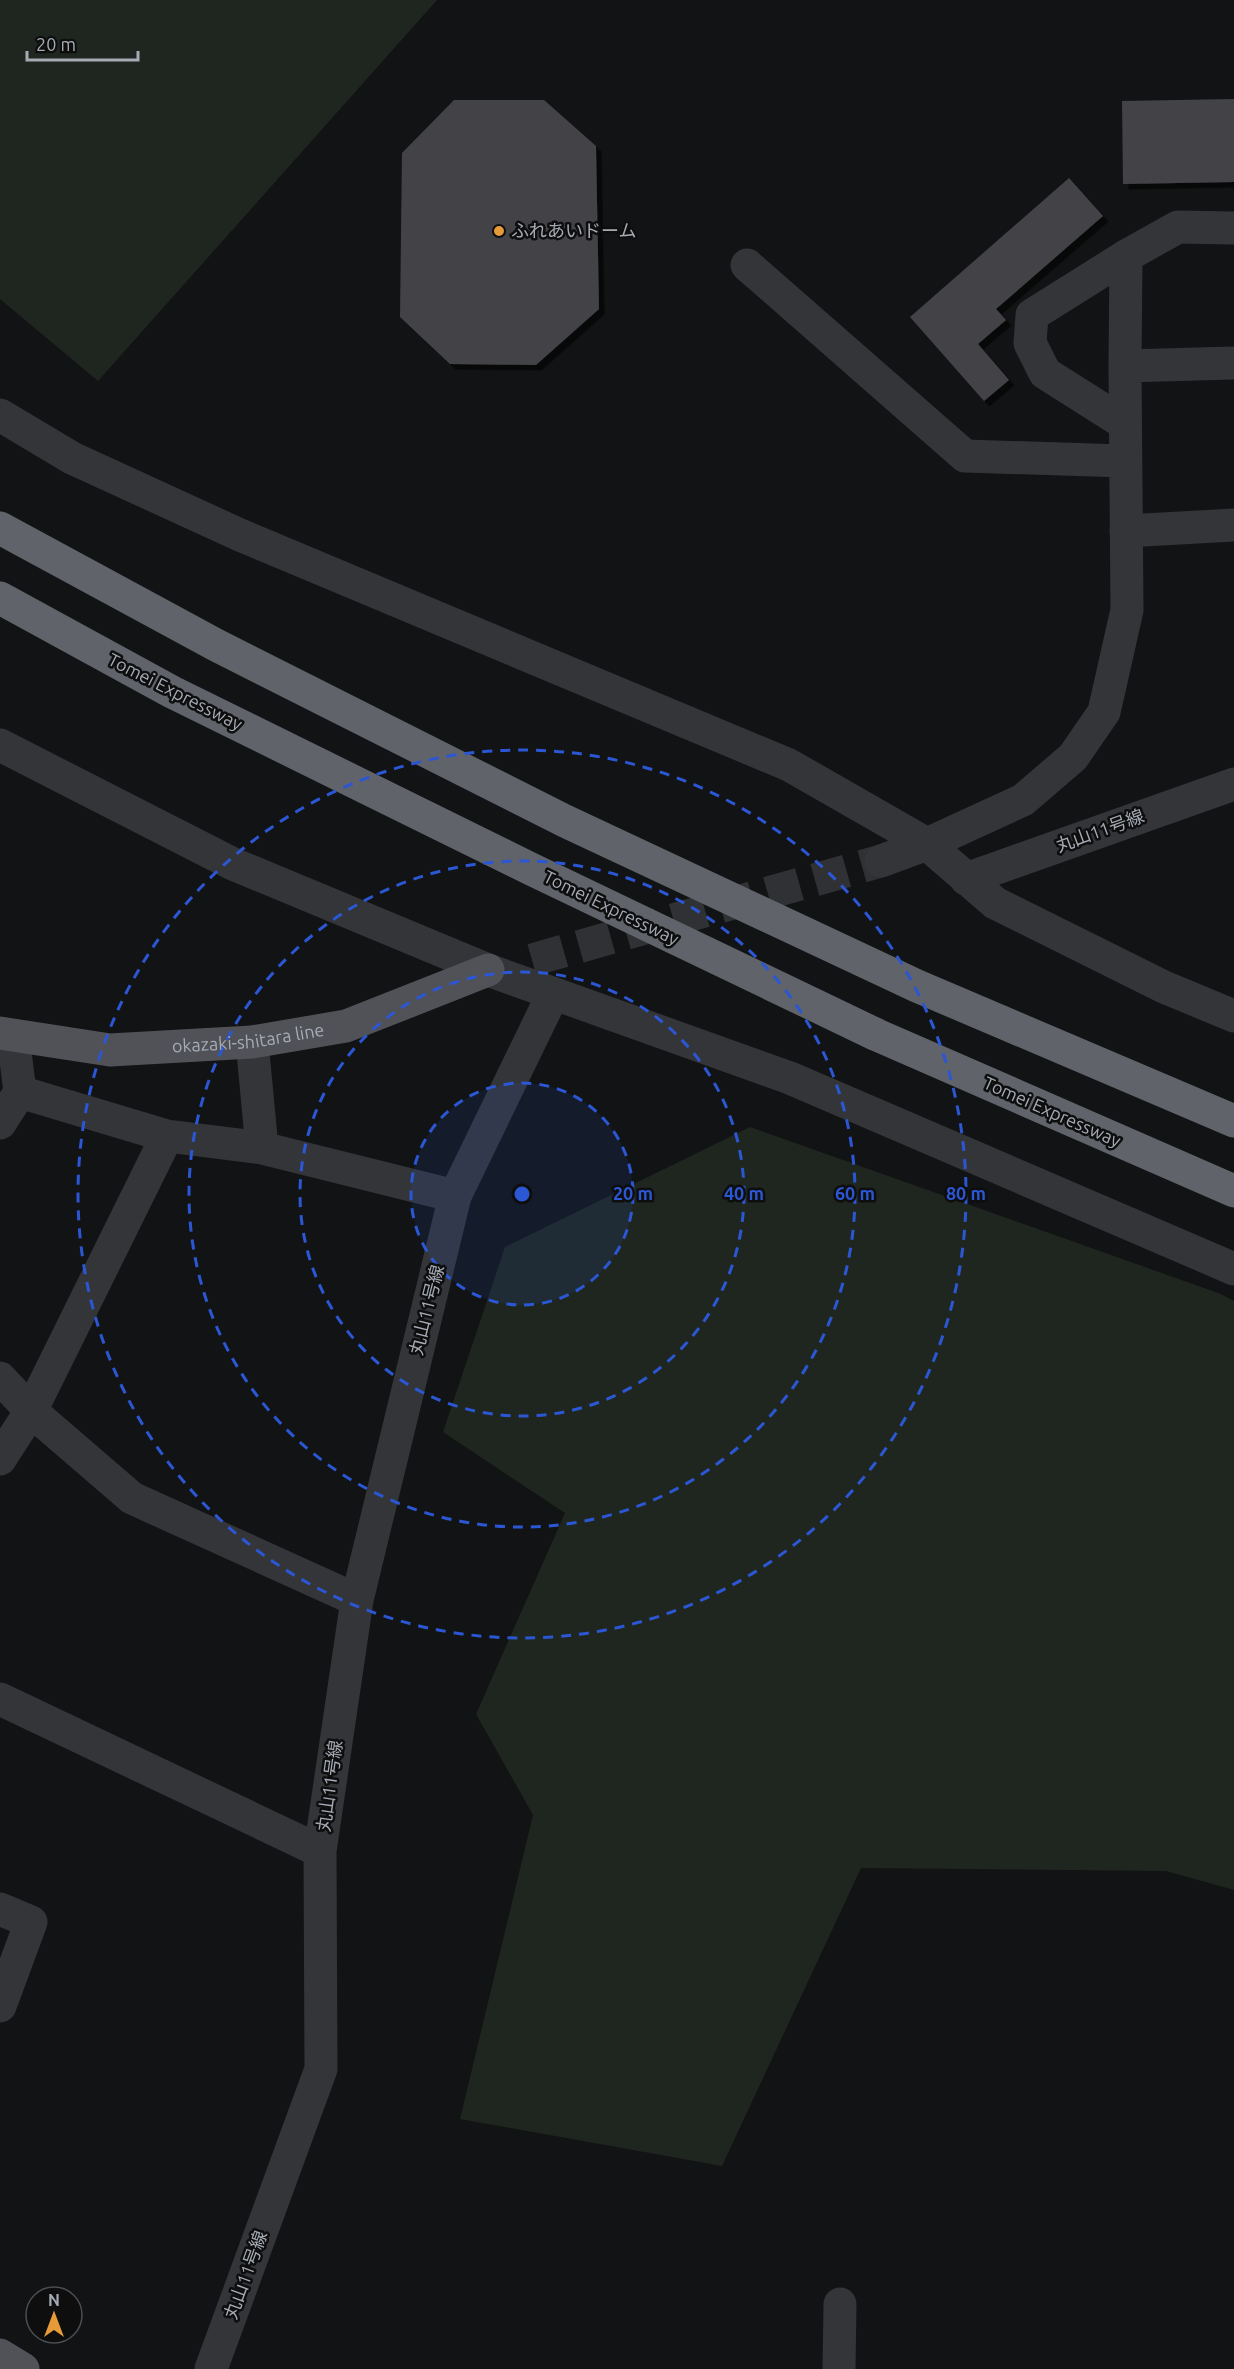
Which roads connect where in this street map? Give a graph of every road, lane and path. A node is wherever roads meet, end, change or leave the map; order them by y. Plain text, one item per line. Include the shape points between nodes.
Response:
1 (1234, 228) edge
2 (1126, 256) junction
3 (747, 265) dead end
4 (1234, 363) edge
5 (1125, 366) junction
6 (0, 415) edge
7 (1124, 423) junction
8 (1124, 461) junction
9 (1234, 525) edge
10 (0, 528) edge
11 (1126, 531) junction
12 (0, 598) edge
13 (0, 744) edge
14 (1234, 784) edge
15 (927, 844) junction
16 (881, 861) tunnel mouth
17 (966, 879) junction
18 (532, 960) tunnel mouth
19 (488, 970) junction
20 (553, 994) junction
21 (1234, 1016) edge
22 (7, 1034) edge
23 (252, 1042) junction
24 (20, 1092) junction
25 (1234, 1121) edge
26 (0, 1123) edge
27 (167, 1136) junction
28 (262, 1148) junction
29 (1234, 1191) edge
30 (455, 1196) junction
31 (1234, 1269) edge
32 (0, 1378) edge
33 (31, 1411) junction
34 (0, 1459) edge
35 (357, 1600) junction
36 (0, 1699) edge
37 (320, 1851) junction
38 (0, 1909) edge
39 (0, 2006) edge
40 (840, 2304) dead end
41 (0, 2355) edge
42 (23, 2369) edge
43 (212, 2369) edge
44 (839, 2369) edge

1 - 2 street via 1178,227
2 - 5 street
2 - 7 street via 1032,315 1030,343 1045,373
3 - 8 street via 965,456
4 - 5 street
5 - 7 street
6 - 15 street via 72,458 240,535 789,765
7 - 8 street
8 - 11 street
9 - 11 street
10 - 25 highway via 216,645 565,821 917,986
11 - 15 street via 1127,610 1104,712 1073,757 1023,800
12 - 29 highway, Tomei Expressway via 172,692 542,875 876,1035
13 - 19 street via 233,864
14 - 17 street, 丸山11号線
15 - 16 street
15 - 17 street
17 - 21 street via 995,903 1164,987
18 - 19 street
19 - 20 street
19 - 23 main road, okazaki-shitara line via 346,1026
20 - 30 street, 丸山11号線
20 - 31 street via 790,1078
22 - 23 main road, okazaki-shitara line via 110,1050
22 - 24 street
23 - 28 street
24 - 26 street
24 - 27 street
27 - 28 street
27 - 33 street
28 - 30 street
30 - 35 street, 丸山11号線
32 - 33 street
33 - 34 street
33 - 35 street via 132,1498
35 - 37 street, 丸山11号線
36 - 37 street
37 - 43 street, 丸山11号線 via 321,2069
38 - 39 street via 31,1922
40 - 44 street
41 - 42 main road

